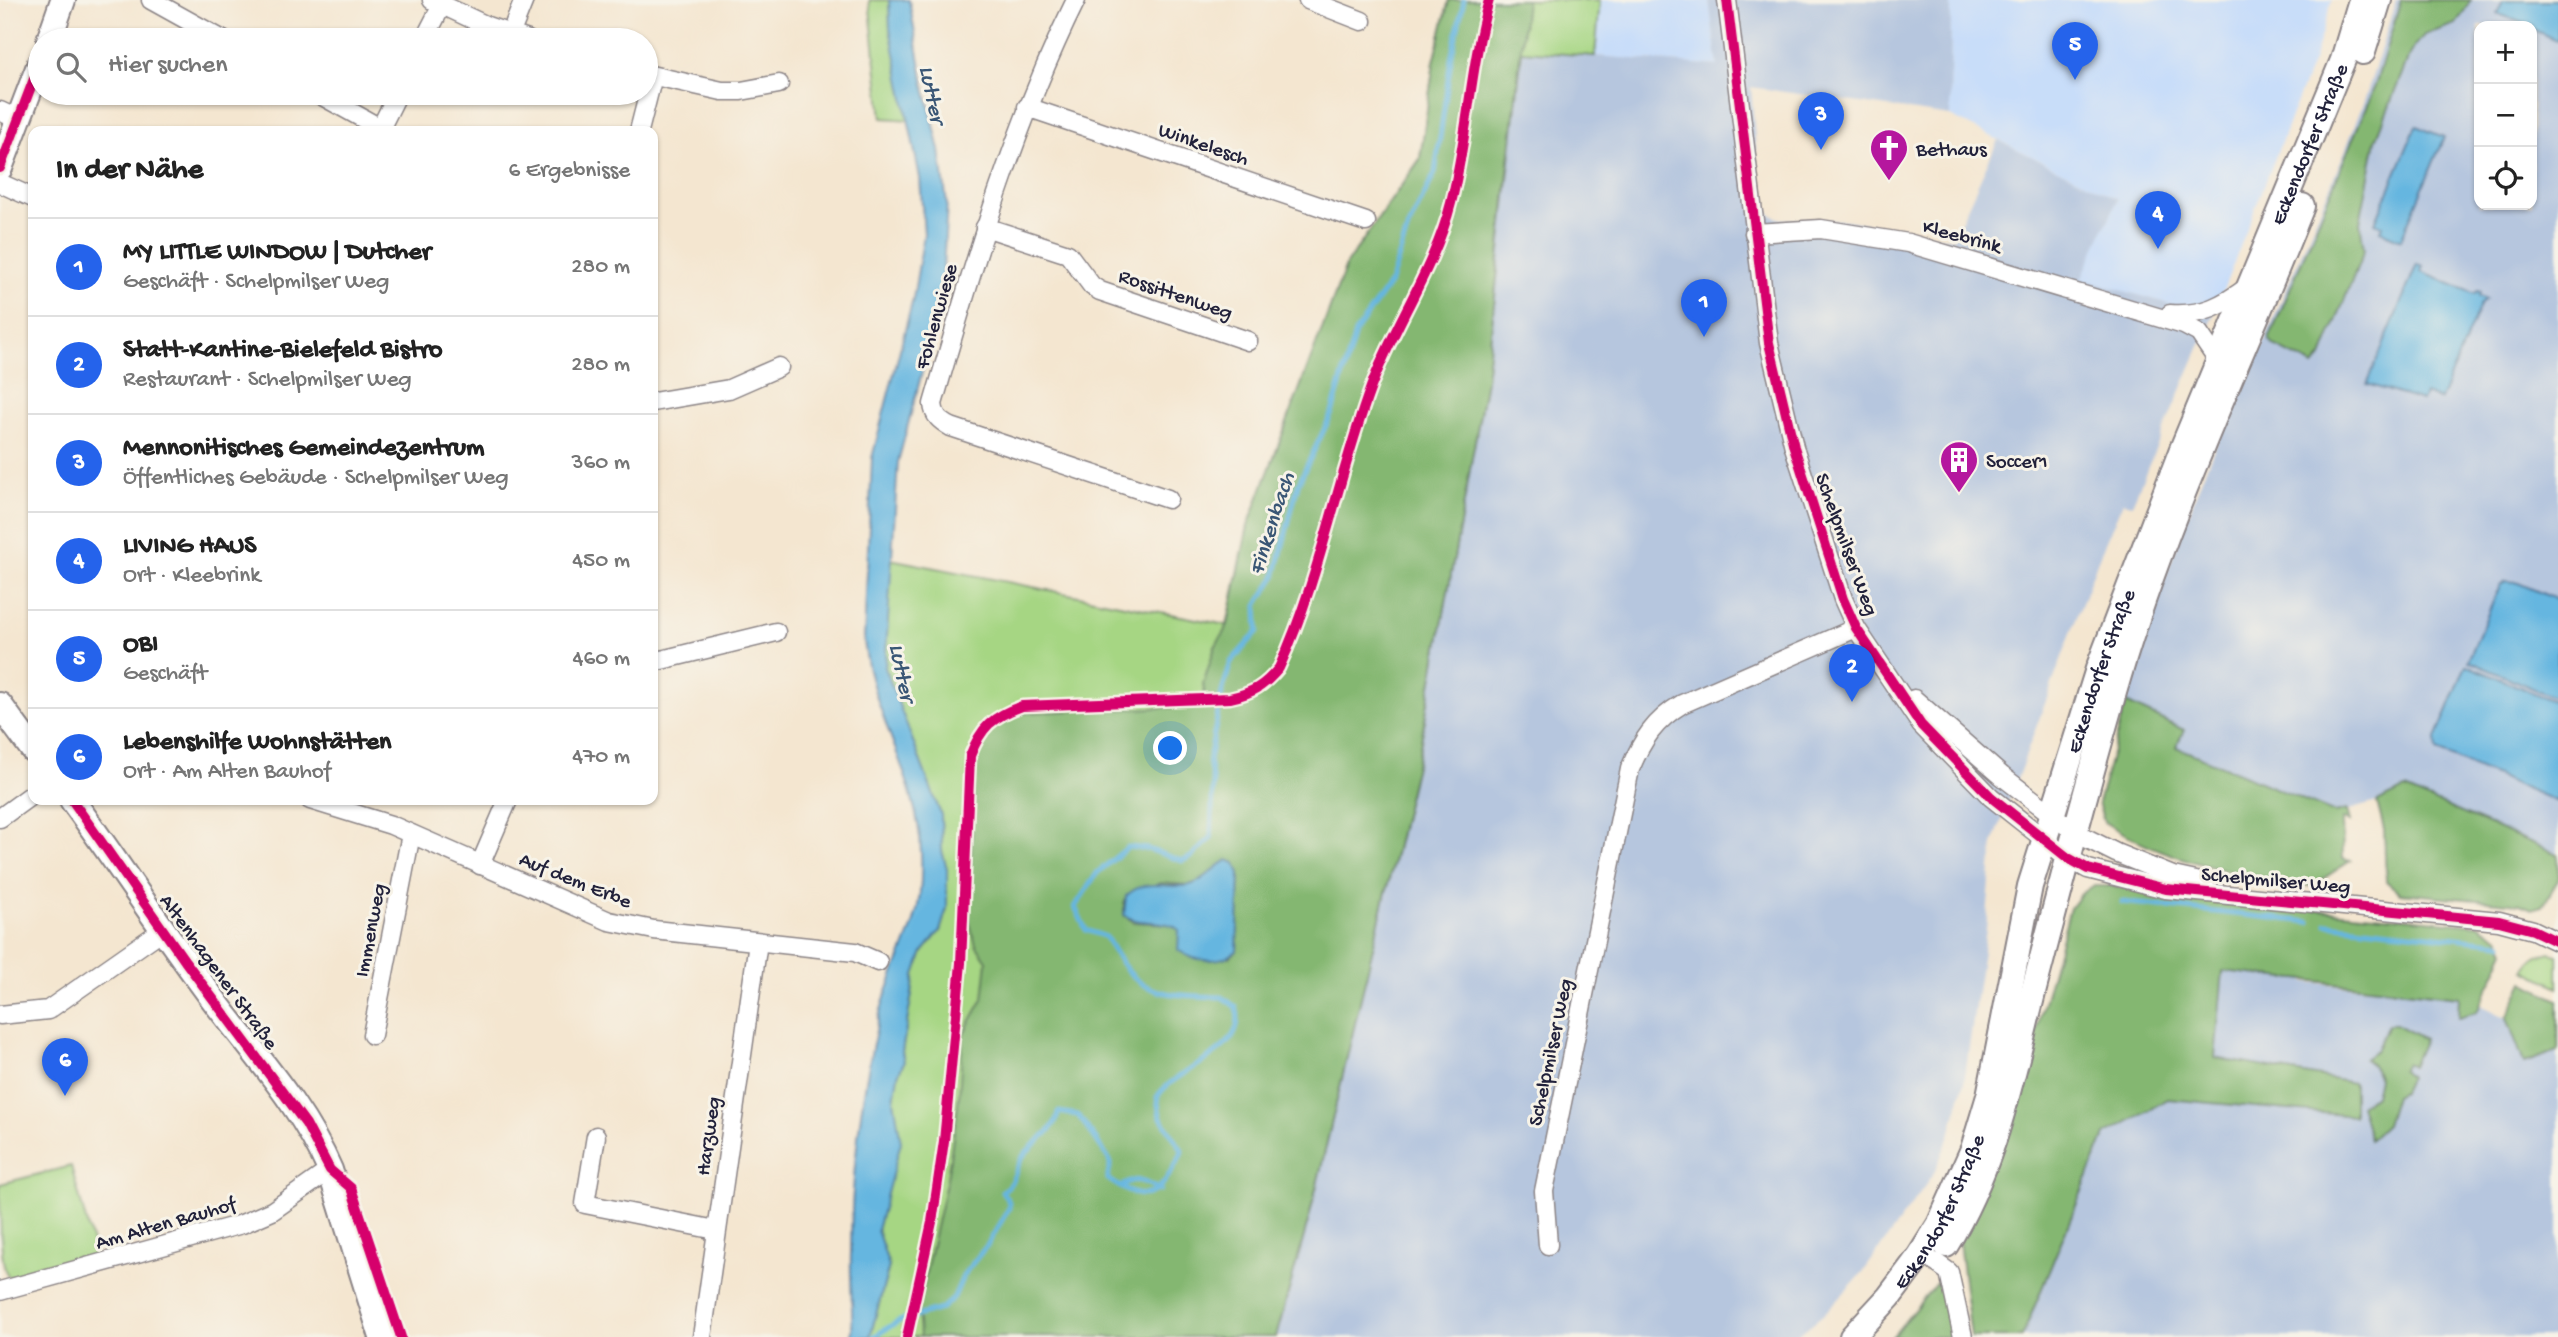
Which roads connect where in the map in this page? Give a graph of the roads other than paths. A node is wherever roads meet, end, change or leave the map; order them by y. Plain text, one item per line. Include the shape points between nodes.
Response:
1 (63, 0) edge
2 (151, 0) edge
3 (524, 0) edge
4 (1076, 0) edge
5 (1308, 0) edge
6 (1727, 0) edge
7 (2361, 0) edge
8 (2379, 0) edge
9 (437, 2) edge
10 (1363, 21) dead end
11 (53, 28) edge
12 (201, 28) edge
13 (428, 28) edge
14 (496, 28) edge
15 (512, 28) edge
16 (658, 77) edge
17 (28, 83) edge
18 (779, 84) dead end
19 (337, 105) edge
20 (392, 105) edge
21 (644, 105) edge
22 (1027, 107) junction
23 (9, 115) edge
24 (373, 126) edge
25 (382, 126) edge
26 (640, 126) edge
27 (0, 168) edge
28 (0, 183) edge
29 (28, 196) edge
30 (1366, 222) dead end
31 (985, 227) junction
32 (1754, 233) junction
33 (2249, 286) junction
34 (2154, 314) junction
35 (1248, 341) dead end
36 (2218, 361) junction
37 (779, 367) dead end
38 (658, 401) edge
39 (1168, 499) dead end
40 (1856, 628) junction
41 (775, 632) dead end
42 (1871, 652) junction
43 (658, 661) edge
44 (0, 705) edge
45 (28, 743) edge
46 (28, 797) edge
47 (76, 805) edge
48 (328, 805) edge
49 (506, 805) edge
50 (2052, 813) junction
51 (0, 818) edge
52 (2076, 833) junction
53 (411, 834) junction
54 (2044, 838) junction
55 (2068, 858) junction
56 (480, 865) junction
57 (2265, 896) junction
58 (164, 929) junction
59 (758, 942) junction
60 (2558, 942) edge
61 (878, 962) dead end
62 (0, 1015) edge
63 (372, 1035) dead end
64 (596, 1136) dead end
65 (330, 1170) junction
66 (716, 1230) junction
67 (1548, 1245) dead end
68 (1935, 1262) junction
69 (0, 1290) edge
70 (382, 1337) edge
71 (702, 1337) edge
72 (1852, 1337) edge
73 (1875, 1337) edge
74 (1963, 1337) edge

1 - 11 main road
2 - 12 street
3 - 15 street
4 - 22 street, Fohlenwiese
5 - 10 street
6 - 32 street, Schelpmilser Weg
7 - 33 main road, Eckendorfer Straße via 2343,60
8 - 52 main road, Eckendorfer Straße via 2352,82 2146,589
9 - 13 street
9 - 14 street
16 - 18 street via 722,91
17 - 23 main road
19 - 24 street
20 - 25 street
21 - 26 street
22 - 30 street, Winkelesch
22 - 31 street, Fohlenwiese
23 - 27 main road
28 - 29 street
31 - 35 street, Rossittenweg via 1069,254 1100,291
31 - 39 street, Fohlenwiese via 933,404 938,419
32 - 34 street, Kleebrink via 1821,229 1908,243
32 - 40 street, Schelpmilser Weg via 1769,343 1794,447
33 - 34 street, Kleebrink via 2209,312
33 - 36 main road, Eckendorfer Straße
34 - 36 street, Kleebrink via 2199,333
36 - 50 main road, Eckendorfer Straße via 2125,595
37 - 38 street via 729,389
40 - 42 street, Schelpmilser Weg
40 - 67 street, Schelpmilser Weg via 1682,704 1664,715 1640,747 1630,769 1544,1191
41 - 43 street
42 - 50 street, Schelpmilser Weg via 1927,713
42 - 54 street, Schelpmilser Weg via 1928,732 1991,797
44 - 45 main road
46 - 51 street
47 - 58 main road, Altenhagener Straße
48 - 53 street, Auf dem Erbe
49 - 56 street
50 - 52 street, Schelpmilser Weg
50 - 54 main road, Eckendorfer Straße
52 - 55 main road, Eckendorfer Straße
52 - 57 street, Schelpmilser Weg via 2174,876
53 - 56 street, Auf dem Erbe
53 - 63 street, Immenweg
54 - 55 street, Schelpmilser Weg
54 - 72 main road, Eckendorfer Straße via 1989,1096 1973,1149 1945,1213 1919,1257
55 - 57 street, Schelpmilser Weg via 2088,869 2166,889
55 - 68 main road, Eckendorfer Straße via 1996,1139 1972,1199
56 - 59 street, Auf dem Erbe via 609,921
57 - 60 street, Schelpmilser Weg via 2490,919
58 - 62 street via 48,1010
58 - 65 main road, Altenhagener Straße via 306,1124
59 - 61 street, Auf dem Erbe via 855,952
59 - 66 street, Harzweg
64 - 66 street via 585,1204
65 - 69 street, Am Alten Bauhof via 272,1211 231,1228
65 - 70 main road, Altenhagener Straße
66 - 71 street, Harzweg
68 - 73 main road, Eckendorfer Straße
68 - 74 street, Eckendorfer Straße via 1949,1272

